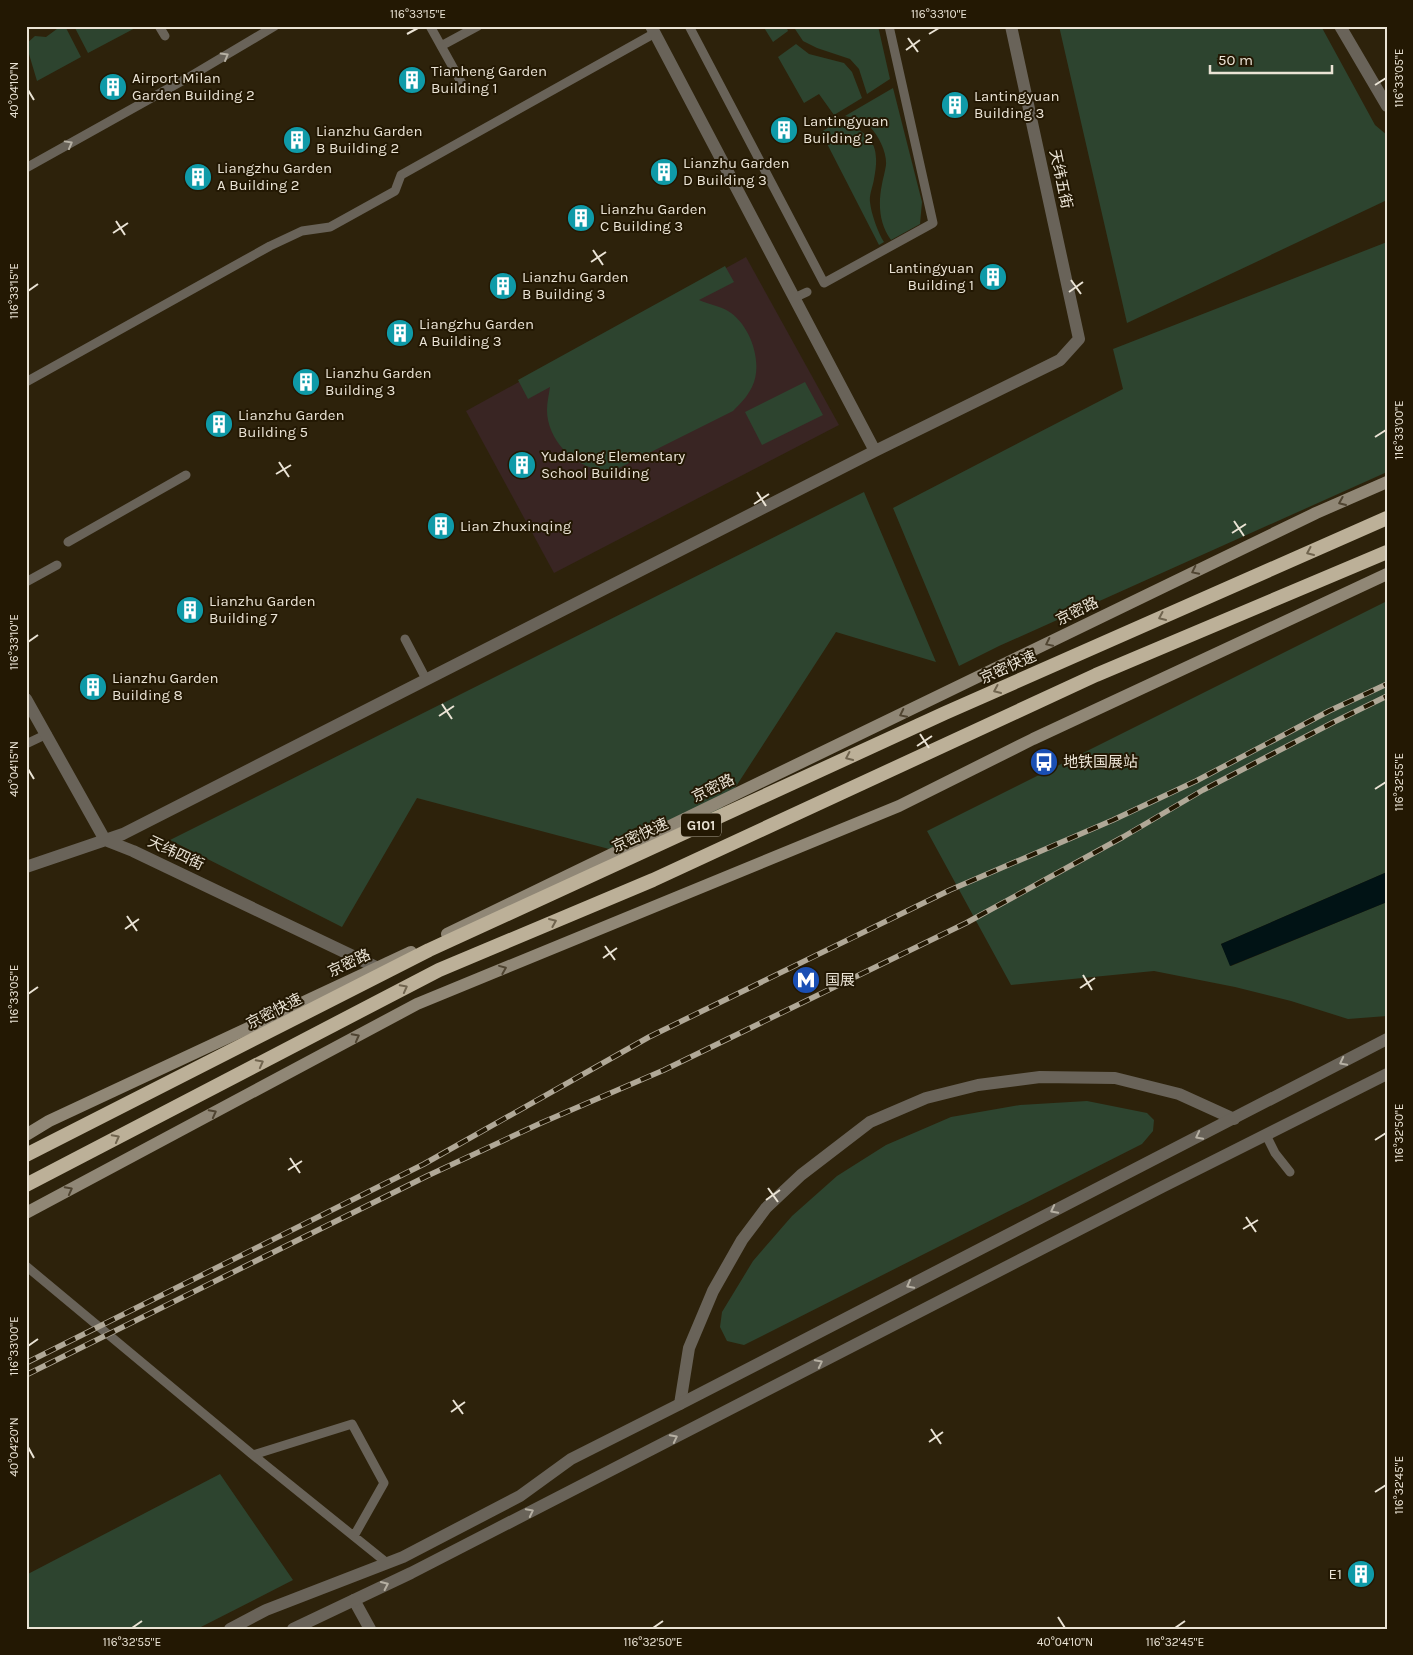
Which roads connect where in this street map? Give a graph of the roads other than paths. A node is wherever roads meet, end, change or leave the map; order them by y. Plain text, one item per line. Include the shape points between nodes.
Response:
1 (159, 26) edge
2 (275, 26) edge
3 (430, 26) edge
4 (478, 26) edge
5 (689, 26) edge
6 (889, 26) edge
7 (1011, 26) edge
8 (1340, 26) edge
9 (653, 30) edge
10 (165, 36) dead end
11 (441, 46) junction
12 (465, 89) dead end
13 (1387, 106) edge
14 (26, 168) edge
15 (807, 292) dead end
16 (794, 298) junction
17 (26, 382) edge
18 (875, 451) junction
19 (186, 475) dead end
20 (1387, 482) edge
21 (1387, 518) edge
22 (68, 542) dead end
23 (1387, 552) edge
24 (57, 565) dead end
25 (1387, 574) edge
26 (26, 582) edge
27 (405, 639) dead end
28 (426, 679) junction
29 (26, 699) edge
30 (47, 734) junction
31 (26, 744) edge
32 (105, 840) junction
33 (26, 867) edge
34 (378, 968) junction
35 (1387, 1039) edge
36 (1387, 1074) edge
37 (1234, 1118) junction
38 (26, 1134) edge
39 (1266, 1135) junction
40 (26, 1155) edge
41 (1290, 1172) dead end
42 (26, 1185) edge
43 (26, 1213) edge
44 (26, 1266) edge
45 (680, 1404) junction
46 (253, 1455) junction
47 (354, 1536) junction
48 (387, 1563) junction
49 (354, 1600) junction
50 (230, 1629) edge
51 (293, 1629) edge
52 (370, 1629) edge

1 - 10 lane
14 -> 2 lane via 186,73
3 - 11 lane
4 - 11 lane
5 - 6 lane via 824,283 933,223
7 - 18 street, 天纬五街 via 1079,339 1060,360
8 - 13 street
9 - 16 street
9 - 17 lane via 401,175 395,191 330,227 302,231 270,246
11 - 12 lane
15 - 16 lane
16 - 18 street
18 - 28 street
19 - 22 lane
20 -> 34 main road, 京密路 / G101 via 1307,517
21 -> 40 highway, 京密快速 / G101 via 945,713 429,950
42 -> 23 highway, G101 via 439,970 653,880 1096,675
24 - 26 lane
43 -> 25 main road via 417,1004 899,806
27 - 28 lane
28 - 32 street via 123,834
29 - 30 street
30 - 31 lane
30 - 32 street
32 - 33 street
32 - 34 street, 天纬四街
34 - 38 main road, 京密路 / G101
35 -> 37 street
36 - 39 street
37 -> 45 street
37 - 45 street via 1178,1094 1115,1078 1040,1076 978,1085 926,1098 870,1122 801,1175 766,1208 742,1240 713,1291 689,1348
39 - 41 lane
49 -> 39 street
44 - 46 lane
45 - 48 street via 571,1459 520,1496
46 - 47 lane
46 - 47 lane via 352,1424 384,1483
47 - 48 lane
48 - 50 street via 266,1610
49 - 51 street
49 - 52 street

